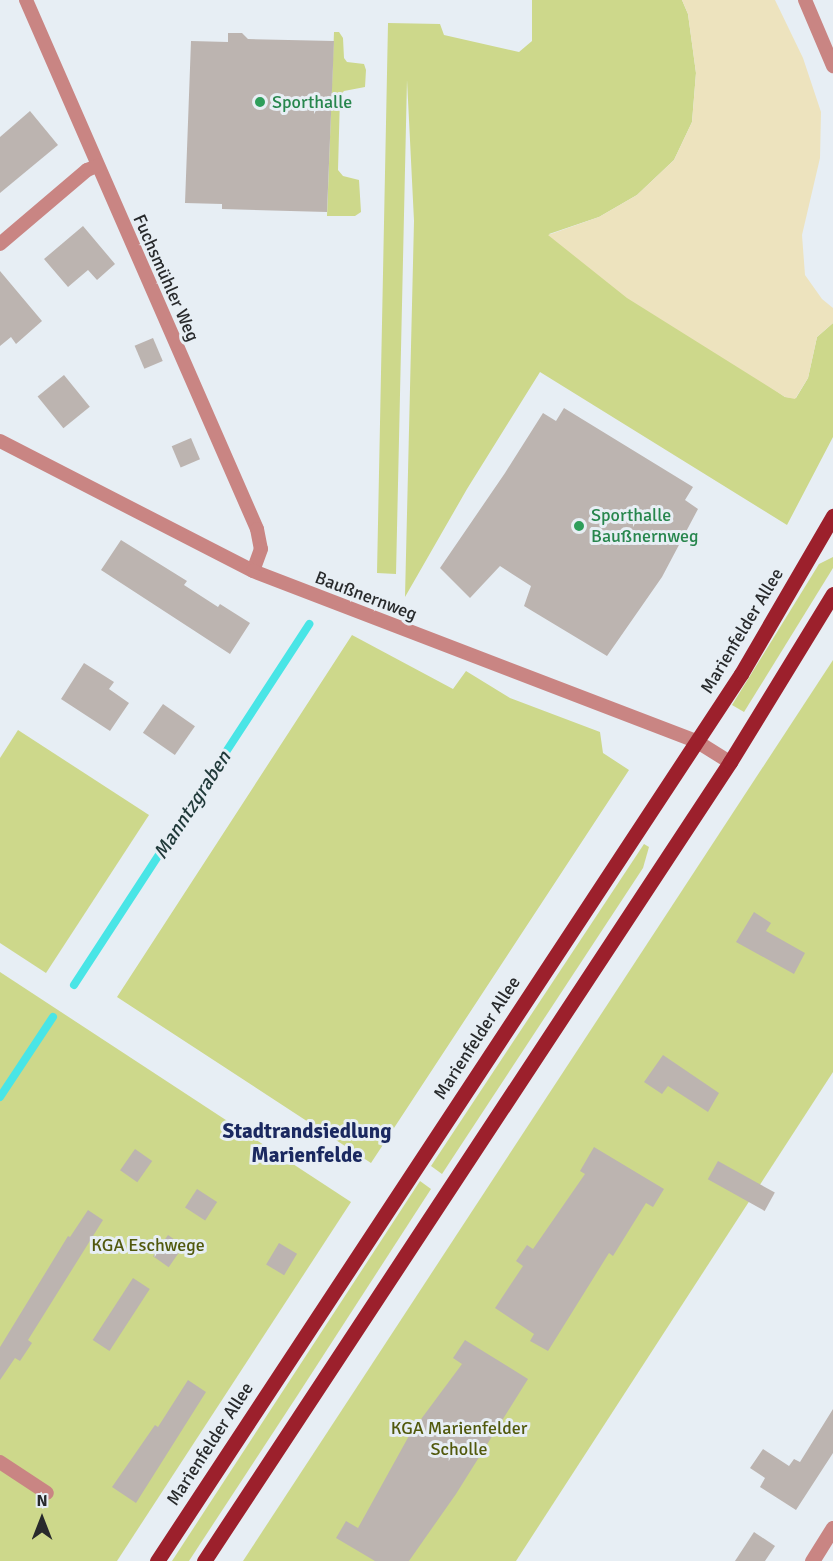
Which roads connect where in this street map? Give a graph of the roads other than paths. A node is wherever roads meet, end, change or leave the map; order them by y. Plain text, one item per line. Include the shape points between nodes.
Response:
1 (26, 0) edge
2 (805, 0) edge
3 (833, 66) edge
4 (97, 166) junction
5 (0, 244) edge
6 (0, 441) edge
7 (833, 516) edge
8 (828, 535) edge
9 (253, 571) junction
10 (833, 594) edge
11 (696, 741) junction
12 (730, 762) junction
13 (0, 1462) edge
14 (47, 1493) dead end
15 (833, 1528) edge
16 (157, 1561) edge
17 (204, 1561) edge
18 (812, 1561) edge

1 - 4 lane, Fuchsmühler Weg
2 - 3 lane
4 - 5 lane via 87,170
4 - 9 lane, Fuchsmühler Weg via 257,529 261,549
6 - 9 lane, Baußnernweg
7 - 8 main road, Marienfelder Allee
8 - 11 main road, Marienfelder Allee
9 - 11 lane, Baußnernweg
10 - 12 main road
11 - 12 lane, Baußnernweg
11 - 16 main road, Marienfelder Allee
12 - 17 main road
13 - 14 lane
15 - 18 street

